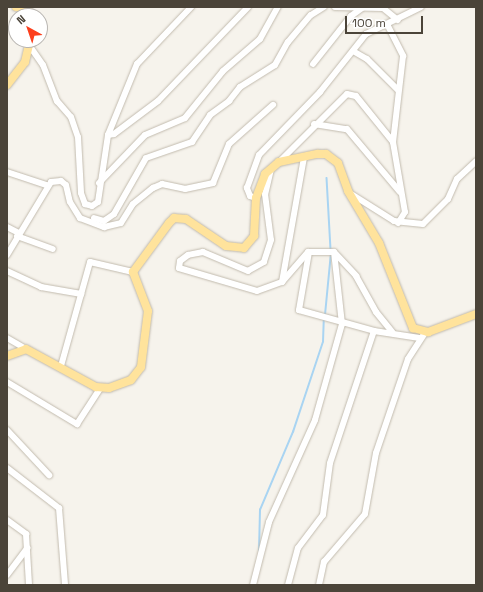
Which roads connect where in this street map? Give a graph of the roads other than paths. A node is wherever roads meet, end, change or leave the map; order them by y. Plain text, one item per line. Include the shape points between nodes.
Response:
1 (16, 7) edge
2 (191, 7) edge
3 (248, 7) edge
4 (278, 7) edge
5 (324, 7) edge
6 (335, 7) edge
7 (421, 7) edge
8 (26, 8) edge
9 (362, 8) junction
10 (398, 20) junction
11 (387, 24) junction
12 (29, 48) edge
13 (33, 48) edge
14 (353, 51) junction
15 (313, 64) dead end
16 (7, 85) edge
17 (398, 90) junction
18 (272, 105) dead end
19 (314, 124) junction
20 (108, 135) junction
21 (393, 142) junction
22 (304, 156) junction
23 (476, 161) edge
24 (279, 162) junction
25 (271, 169) junction
26 (7, 172) edge
27 (99, 184) junction
28 (46, 185) junction
29 (348, 191) junction
30 (400, 192) junction
31 (256, 198) junction
32 (92, 206) junction
33 (93, 221) junction
34 (398, 223) junction
35 (7, 227) edge
36 (18, 235) junction
37 (53, 249) dead end
38 (309, 252) junction
39 (334, 252) junction
40 (7, 255) edge
41 (7, 271) edge
42 (133, 272) junction
43 (282, 282) junction
44 (81, 294) junction
45 (476, 314) edge
46 (342, 324) junction
47 (374, 331) junction
48 (392, 332) junction
49 (422, 335) junction
50 (7, 338) edge
51 (26, 349) junction
52 (7, 356) edge
53 (61, 366) junction
54 (7, 382) edge
55 (101, 387) junction
56 (7, 430) edge
57 (7, 468) edge
58 (49, 475) dead end
59 (7, 520) edge
60 (27, 548) junction
61 (7, 575) edge
62 (29, 585) edge
63 (65, 585) edge
64 (253, 585) edge
65 (288, 585) edge
66 (319, 585) edge

1 - 8 main road
2 - 20 street via 137,64
3 - 20 street via 158,101 114,134
4 - 27 street via 260,39 223,71 185,118 145,135
5 - 33 street via 288,42 274,65 240,86 210,115 192,142 146,158 114,214 104,221
6 - 9 street
7 - 10 street
9 - 10 street via 383,8
9 - 15 street via 351,16
10 - 11 street
11 - 14 street via 366,34
11 - 17 street via 403,56
12 - 16 main road via 25,62
13 - 32 street via 43,65 56,101 71,117 78,137 81,193 85,204
14 - 17 street via 368,59
14 - 31 street via 320,92 260,155 247,188 250,196
17 - 21 street
18 - 33 street via 229,144 213,183 186,189 162,184 133,204 121,223 104,227
19 - 21 street via 340,98 351,94
19 - 24 street
19 - 30 street via 347,129
20 - 27 street
21 - 30 street
22 - 24 main road
22 - 29 main road via 326,154 333,158
22 - 43 street
23 - 34 street via 457,179 448,199 424,224
24 - 25 main road
25 - 31 main road via 259,183
25 - 43 street via 265,194 270,240 264,262 248,271 203,252 188,255 178,266 251,290
26 - 28 street
27 - 32 street via 98,202
28 - 33 street via 61,180 80,218
28 - 36 street
29 - 34 street
29 - 49 main road via 379,243 406,318
30 - 34 street via 405,212
31 - 42 main road via 256,227 252,241 244,248 226,246 181,217 169,223
32 - 33 street
35 - 36 street
36 - 37 street
36 - 40 street
38 - 39 street
38 - 43 street
38 - 46 street via 299,310
39 - 46 street
39 - 48 street via 356,276 376,312
41 - 44 street via 41,286
42 - 44 street via 90,262
42 - 55 main road via 148,311 141,367 131,380
44 - 53 street
45 - 49 main road
46 - 47 street
46 - 64 street via 316,420 270,522
47 - 48 street
47 - 65 street via 330,463 323,515 298,548
48 - 49 street
49 - 66 street via 376,453 365,514 324,562
50 - 51 street
51 - 52 main road
51 - 53 main road
53 - 55 main road via 85,382
54 - 55 street via 77,424
56 - 58 street
57 - 63 street via 59,508
59 - 60 street via 26,534
60 - 61 street
60 - 62 street

